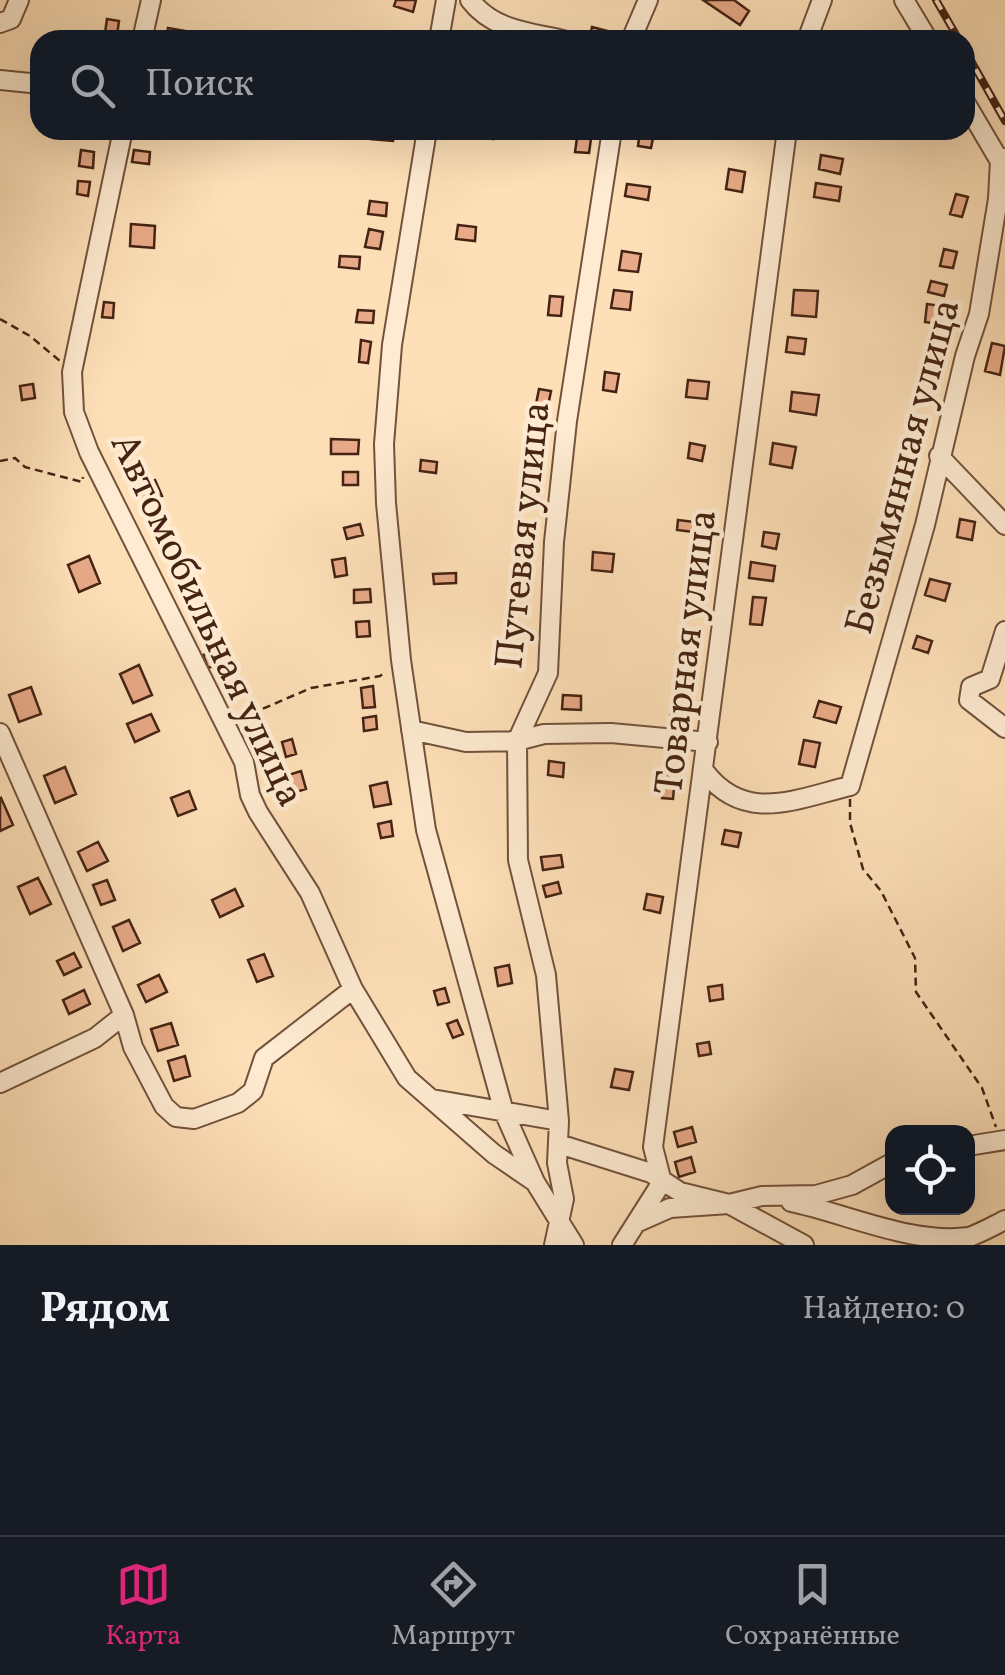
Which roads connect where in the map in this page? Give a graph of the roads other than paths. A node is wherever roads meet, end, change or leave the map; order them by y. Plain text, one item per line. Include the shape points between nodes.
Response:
1 (20, 0) edge
2 (151, 0) edge
3 (446, 0) edge
4 (470, 0) edge
5 (648, 0) edge
6 (822, 0) edge
7 (904, 0) edge
8 (0, 23) edge
9 (144, 30) edge
10 (441, 30) edge
11 (521, 30) edge
12 (635, 30) edge
13 (811, 30) edge
14 (922, 30) edge
15 (0, 80) edge
16 (30, 83) edge
17 (975, 118) edge
18 (121, 140) edge
19 (424, 140) edge
20 (610, 140) edge
21 (785, 140) edge
22 (1003, 163) edge
23 (940, 456) junction
24 (1005, 525) edge
25 (1005, 630) edge
26 (1005, 728) edge
27 (410, 730) junction
28 (0, 733) edge
29 (517, 740) junction
30 (708, 742) junction
31 (704, 772) junction
32 (353, 989) junction
33 (124, 1014) junction
34 (0, 1083) edge
35 (431, 1099) junction
36 (504, 1112) junction
37 (558, 1122) junction
38 (1003, 1142) edge
39 (559, 1144) junction
40 (975, 1145) edge
41 (885, 1167) edge
42 (534, 1182) junction
43 (662, 1182) junction
44 (762, 1196) junction
45 (729, 1204) junction
46 (1005, 1220) edge
47 (560, 1221) junction
48 (636, 1223) junction
49 (554, 1245) edge
50 (574, 1245) edge
51 (622, 1245) edge
52 (804, 1245) edge

1 - 8 street via 11,18
2 - 9 street
3 - 10 street
4 - 11 street via 488,20
5 - 12 street
6 - 13 street
7 - 14 street
15 - 16 street
17 - 22 street
18 - 32 street, Автомобильная улица via 72,372 74,412 244,762 258,812 310,893
19 - 27 street via 392,345 384,444
20 - 29 street, Путевая улица via 567,421 548,673
21 - 30 street, Товарная улица
22 - 23 street, Безымянная улица via 980,314
23 - 24 street
23 - 31 street, Безымянная улица via 850,786 770,805 744,803 718,790
25 - 26 street via 990,679 971,686 969,700
27 - 29 street via 466,742
27 - 36 street via 426,830
28 - 33 street
29 - 30 street via 611,733
29 - 37 street, Путевая улица via 518,860 546,975
30 - 31 street, Товарная улица
31 - 43 street, Товарная улица via 653,1147
32 - 33 street via 264,1058 253,1092 194,1119 176,1118 164,1106
32 - 35 street, Автомобильная улица via 408,1078
33 - 34 street via 95,1038
35 - 36 street
35 - 42 street, Автомобильная улица
36 - 37 street
36 - 42 street
37 - 39 street, Путевая улица
38 - 40 street
39 - 43 street
39 - 47 street, Путевая улица
41 - 44 street via 816,1195
42 - 47 street
43 - 45 street
43 - 48 street
44 - 45 street
44 - 46 street via 934,1242 967,1238
45 - 48 street via 670,1208
45 - 52 street
47 - 49 street
47 - 50 street
48 - 51 street

